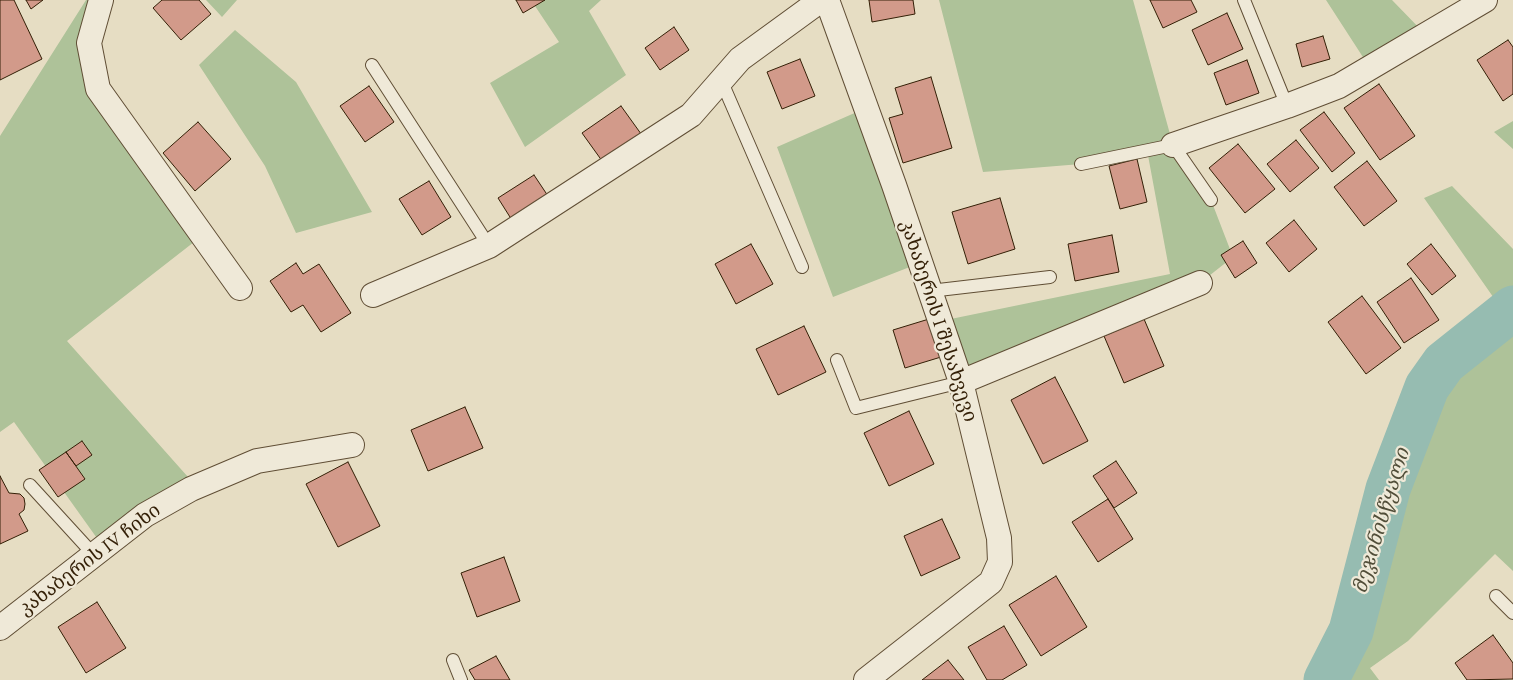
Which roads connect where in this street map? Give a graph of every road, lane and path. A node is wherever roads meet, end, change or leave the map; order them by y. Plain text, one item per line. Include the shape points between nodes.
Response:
1 (101, 0) edge
2 (821, 0) edge
3 (827, 0) edge
4 (1244, 0) edge
5 (1485, 0) edge
6 (372, 65) dead end
7 (721, 80) junction
8 (1287, 106) junction
9 (1173, 144) junction
10 (1081, 164) dead end
11 (1211, 200) dead end
12 (489, 246) junction
13 (802, 267) dead end
14 (1050, 277) dead end
15 (1200, 284) dead end
16 (240, 288) dead end
17 (930, 291) junction
18 (373, 294) dead end
19 (837, 360) dead end
20 (961, 382) junction
21 (352, 444) dead end
22 (30, 485) dead end
23 (94, 555) junction
24 (1496, 596) dead end
25 (1513, 613) edge
26 (0, 628) edge
27 (452, 660) dead end
28 (461, 680) edge
29 (866, 680) edge

1 - 16 street via 89,43 98,89
2 - 7 street via 740,59
3 - 17 street, კახაბერის I შესახვევი
4 - 8 lane
5 - 8 street via 1339,86
6 - 12 lane
7 - 12 street via 691,115
7 - 13 lane
8 - 9 street
9 - 10 lane
9 - 11 lane
12 - 18 street
14 - 17 lane
15 - 20 street
17 - 20 street, კახაბერის I შესახვევი
19 - 20 lane via 856,408
20 - 29 street, კახაბერის I შესახვევი via 999,538 1000,562 991,582
21 - 23 street, კახაბერის IV ჩიხი via 257,461 191,489 145,515
22 - 23 lane
23 - 26 street, კახაბერის IV ჩიხი
24 - 25 lane
27 - 28 lane

